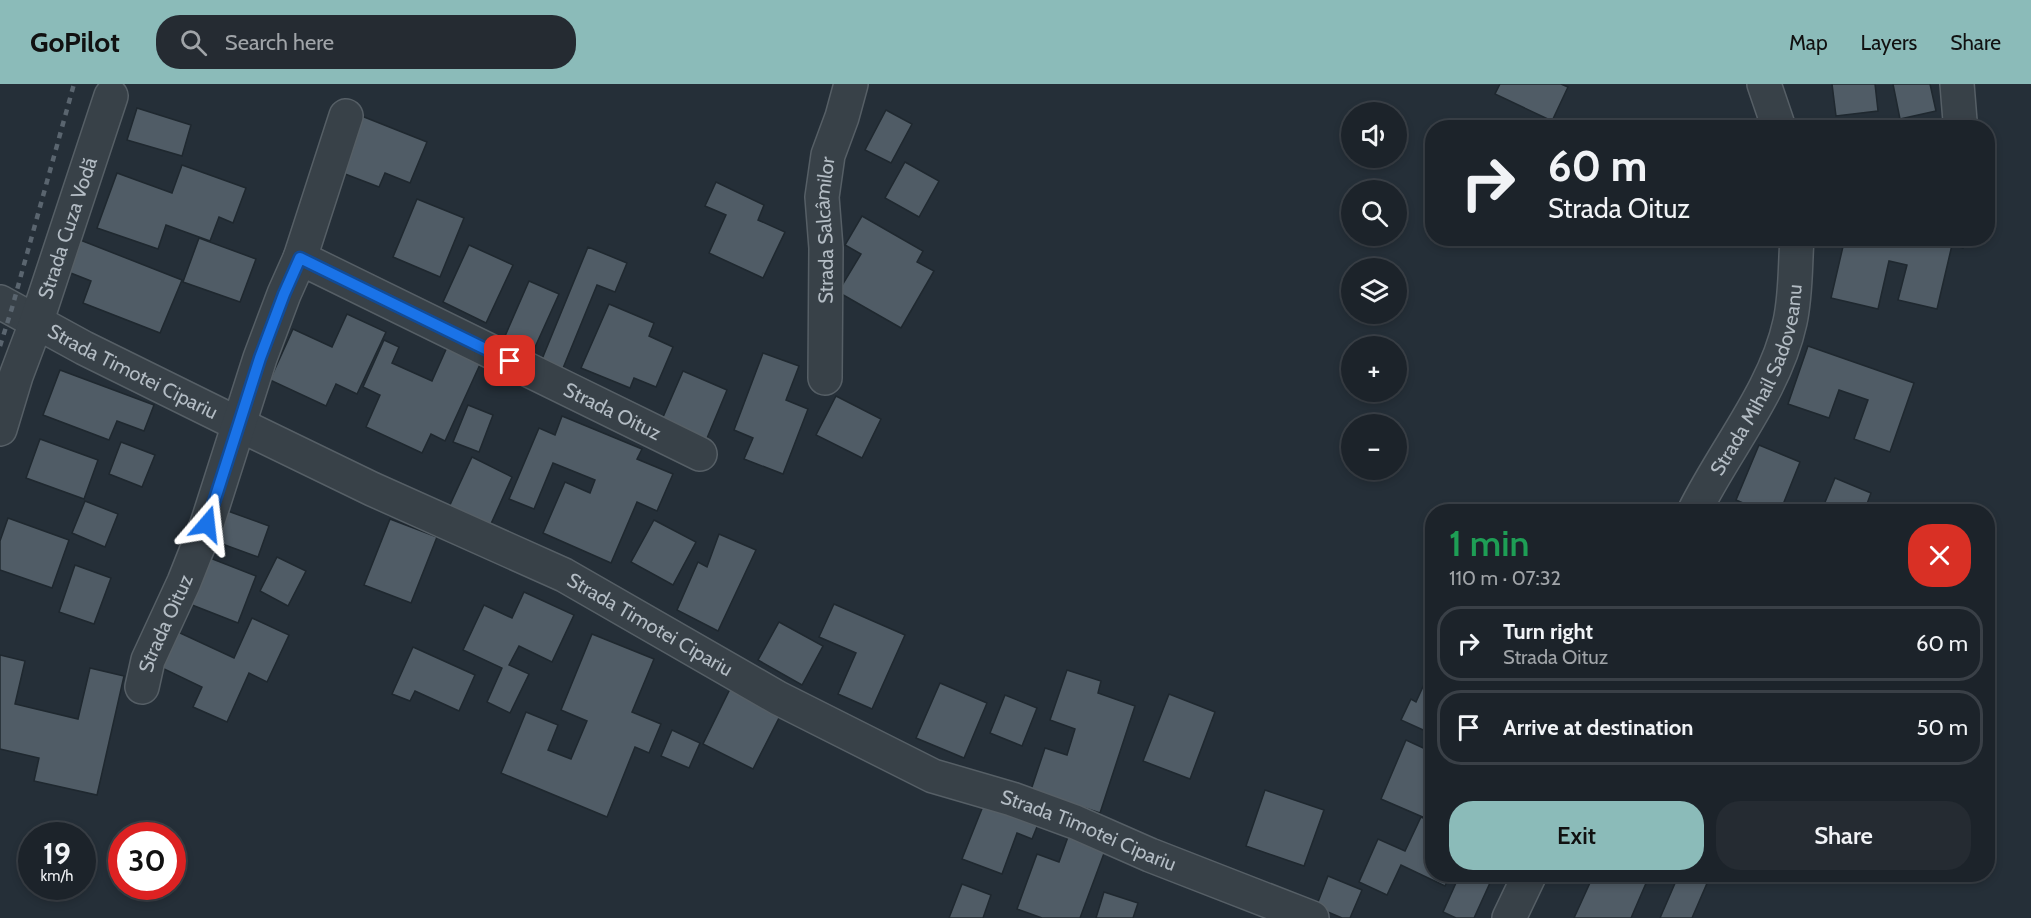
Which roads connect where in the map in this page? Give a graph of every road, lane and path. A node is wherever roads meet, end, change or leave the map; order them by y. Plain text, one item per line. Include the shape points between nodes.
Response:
1 (850, 84) edge
2 (1764, 84) edge
3 (1957, 84) edge
4 (111, 96) dead end
5 (346, 117) dead end
6 (1776, 120) edge
7 (1960, 120) edge
8 (1796, 246) edge
9 (300, 258) junction
10 (0, 302) edge
11 (36, 323) junction
12 (825, 378) dead end
13 (240, 425) junction
14 (0, 429) edge
15 (700, 454) dead end
16 (1699, 504) edge
17 (142, 687) dead end
18 (1526, 882) edge
19 (1312, 918) edge
20 (1509, 918) edge

1 - 12 street, Strada Salcâmilor via 828,155 822,197 826,248
2 - 6 street
3 - 7 street
4 - 11 street, Strada Cuza Vodă
5 - 9 street, Strada Oituz
8 - 16 street, Strada Mihail Sadoveanu via 1790,321 1779,358
9 - 13 street, Strada Oituz via 260,358
9 - 15 street, Strada Oituz
10 - 11 street, Strada Timotei Cipariu
11 - 13 street, Strada Timotei Cipariu
11 - 14 street, Strada Cuza Vodă
13 - 17 street, Strada Oituz via 207,524 148,660
13 - 19 street, Strada Timotei Cipariu via 564,575 778,698 933,776 1075,822
18 - 20 street

